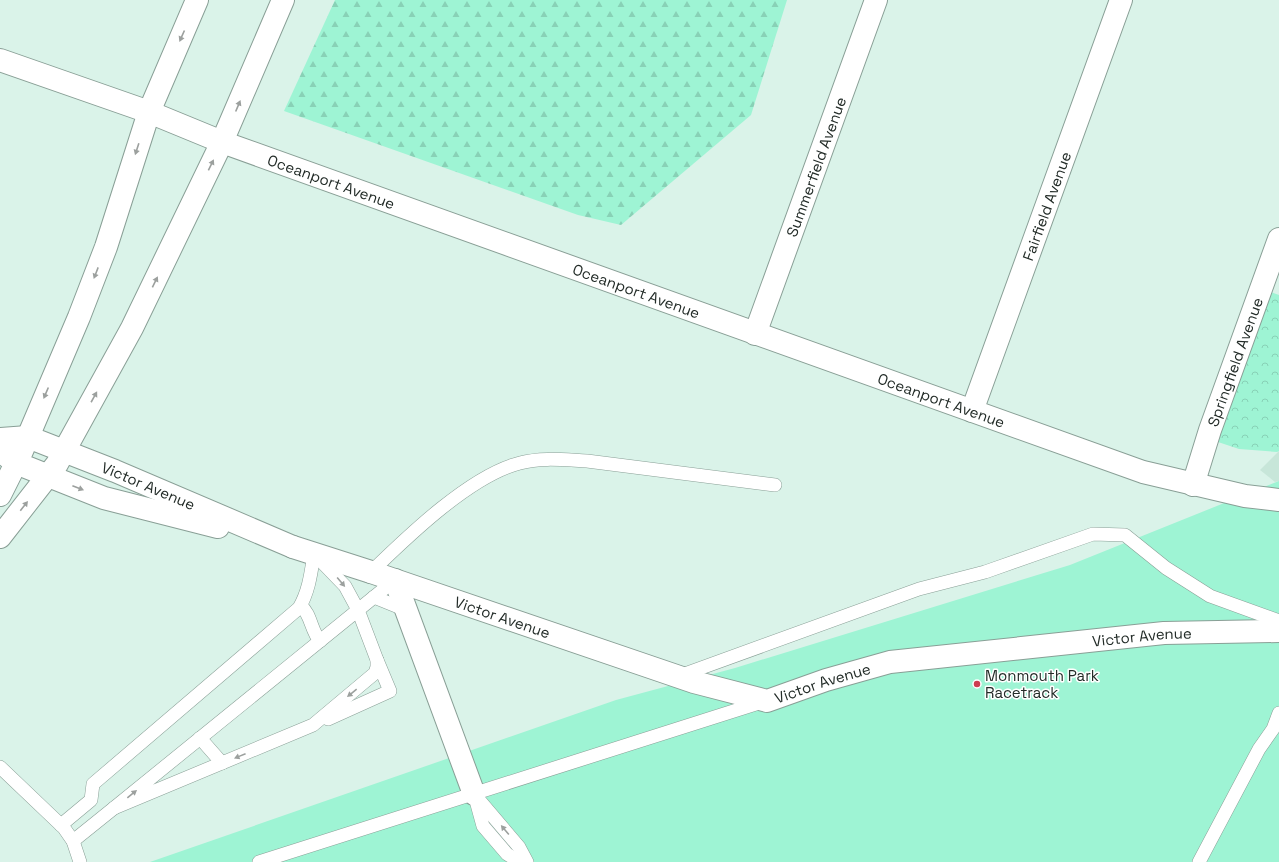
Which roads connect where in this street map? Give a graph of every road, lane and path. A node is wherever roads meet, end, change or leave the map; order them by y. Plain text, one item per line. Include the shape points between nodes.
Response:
1 (198, 0) edge
2 (283, 0) edge
3 (876, 0) edge
4 (1121, 0) edge
5 (0, 60) edge
6 (149, 112) junction
7 (222, 142) junction
8 (1279, 240) edge
9 (755, 334) junction
10 (972, 411) junction
11 (28, 438) junction
12 (0, 439) edge
13 (64, 452) junction
14 (8, 457) edge
15 (48, 476) junction
16 (775, 485) dead end
17 (1193, 485) junction
18 (0, 495) edge
19 (1279, 500) edge
20 (0, 536) edge
21 (293, 547) junction
22 (314, 554) junction
23 (371, 572) junction
24 (395, 580) junction
25 (374, 597) junction
26 (300, 606) junction
27 (358, 610) junction
28 (406, 610) junction
29 (1279, 621) edge
30 (1279, 632) edge
31 (320, 641) junction
32 (377, 660) junction
33 (678, 677) junction
34 (767, 701) junction
35 (1278, 718) edge
36 (312, 726) junction
37 (200, 738) junction
38 (222, 763) junction
39 (0, 767) edge
40 (474, 794) junction
41 (91, 800) junction
42 (109, 812) junction
43 (61, 825) junction
44 (73, 841) junction
45 (522, 860) edge
46 (80, 862) edge
47 (259, 862) edge
48 (1199, 862) edge

1 -> 6 main road
7 -> 2 main road
3 - 9 main road, Summerfield Avenue
4 - 10 main road, Fairfield Avenue
5 - 6 main road, Oceanport Avenue
6 - 7 main road, Oceanport Avenue
6 -> 11 main road via 106,247
7 - 9 main road, Oceanport Avenue
13 -> 7 main road via 132,328
8 - 17 main road, Springfield Avenue via 1210,430
9 - 10 main road, Oceanport Avenue
10 - 17 main road, Oceanport Avenue via 1143,472
11 - 12 main road, Victor Avenue
11 - 13 main road, Victor Avenue
11 - 14 main road
13 - 15 main road
13 - 21 main road, Victor Avenue
14 - 15 main road, Victor Avenue
14 - 18 main road
20 -> 15 main road
15 -> 21 main road, Victor Avenue via 104,498
16 - 23 lane via 580,461 556,459 521,463 486,476 410,535
17 - 19 main road, Oceanport Avenue
21 - 22 main road, Victor Avenue
22 - 23 main road, Victor Avenue
22 - 26 lane via 309,588 306,599
22 -> 27 lane via 345,586
23 - 24 main road, Victor Avenue
24 - 25 lane
24 - 28 main road
24 - 33 main road, Victor Avenue
25 - 27 lane
25 - 28 lane
26 - 31 lane
26 - 41 lane via 93,784
27 - 31 lane
27 - 32 lane
28 - 40 main road
29 - 33 lane via 1210,596 1166,568 1125,535 1093,534 985,572 920,589
30 - 34 main road, Victor Avenue via 1164,633 898,661 826,680
31 - 37 lane
32 -> 36 lane via 377,667 369,679
32 - 36 lane via 390,691
33 - 34 main road, Victor Avenue
34 - 40 lane
35 - 48 lane
36 -> 38 lane
37 - 38 lane
42 -> 37 lane
38 - 42 lane
39 - 43 lane
40 - 45 lane via 483,826 507,854
40 - 47 lane
41 - 42 lane
41 - 43 lane
42 - 44 lane
43 - 44 lane
44 - 46 lane

